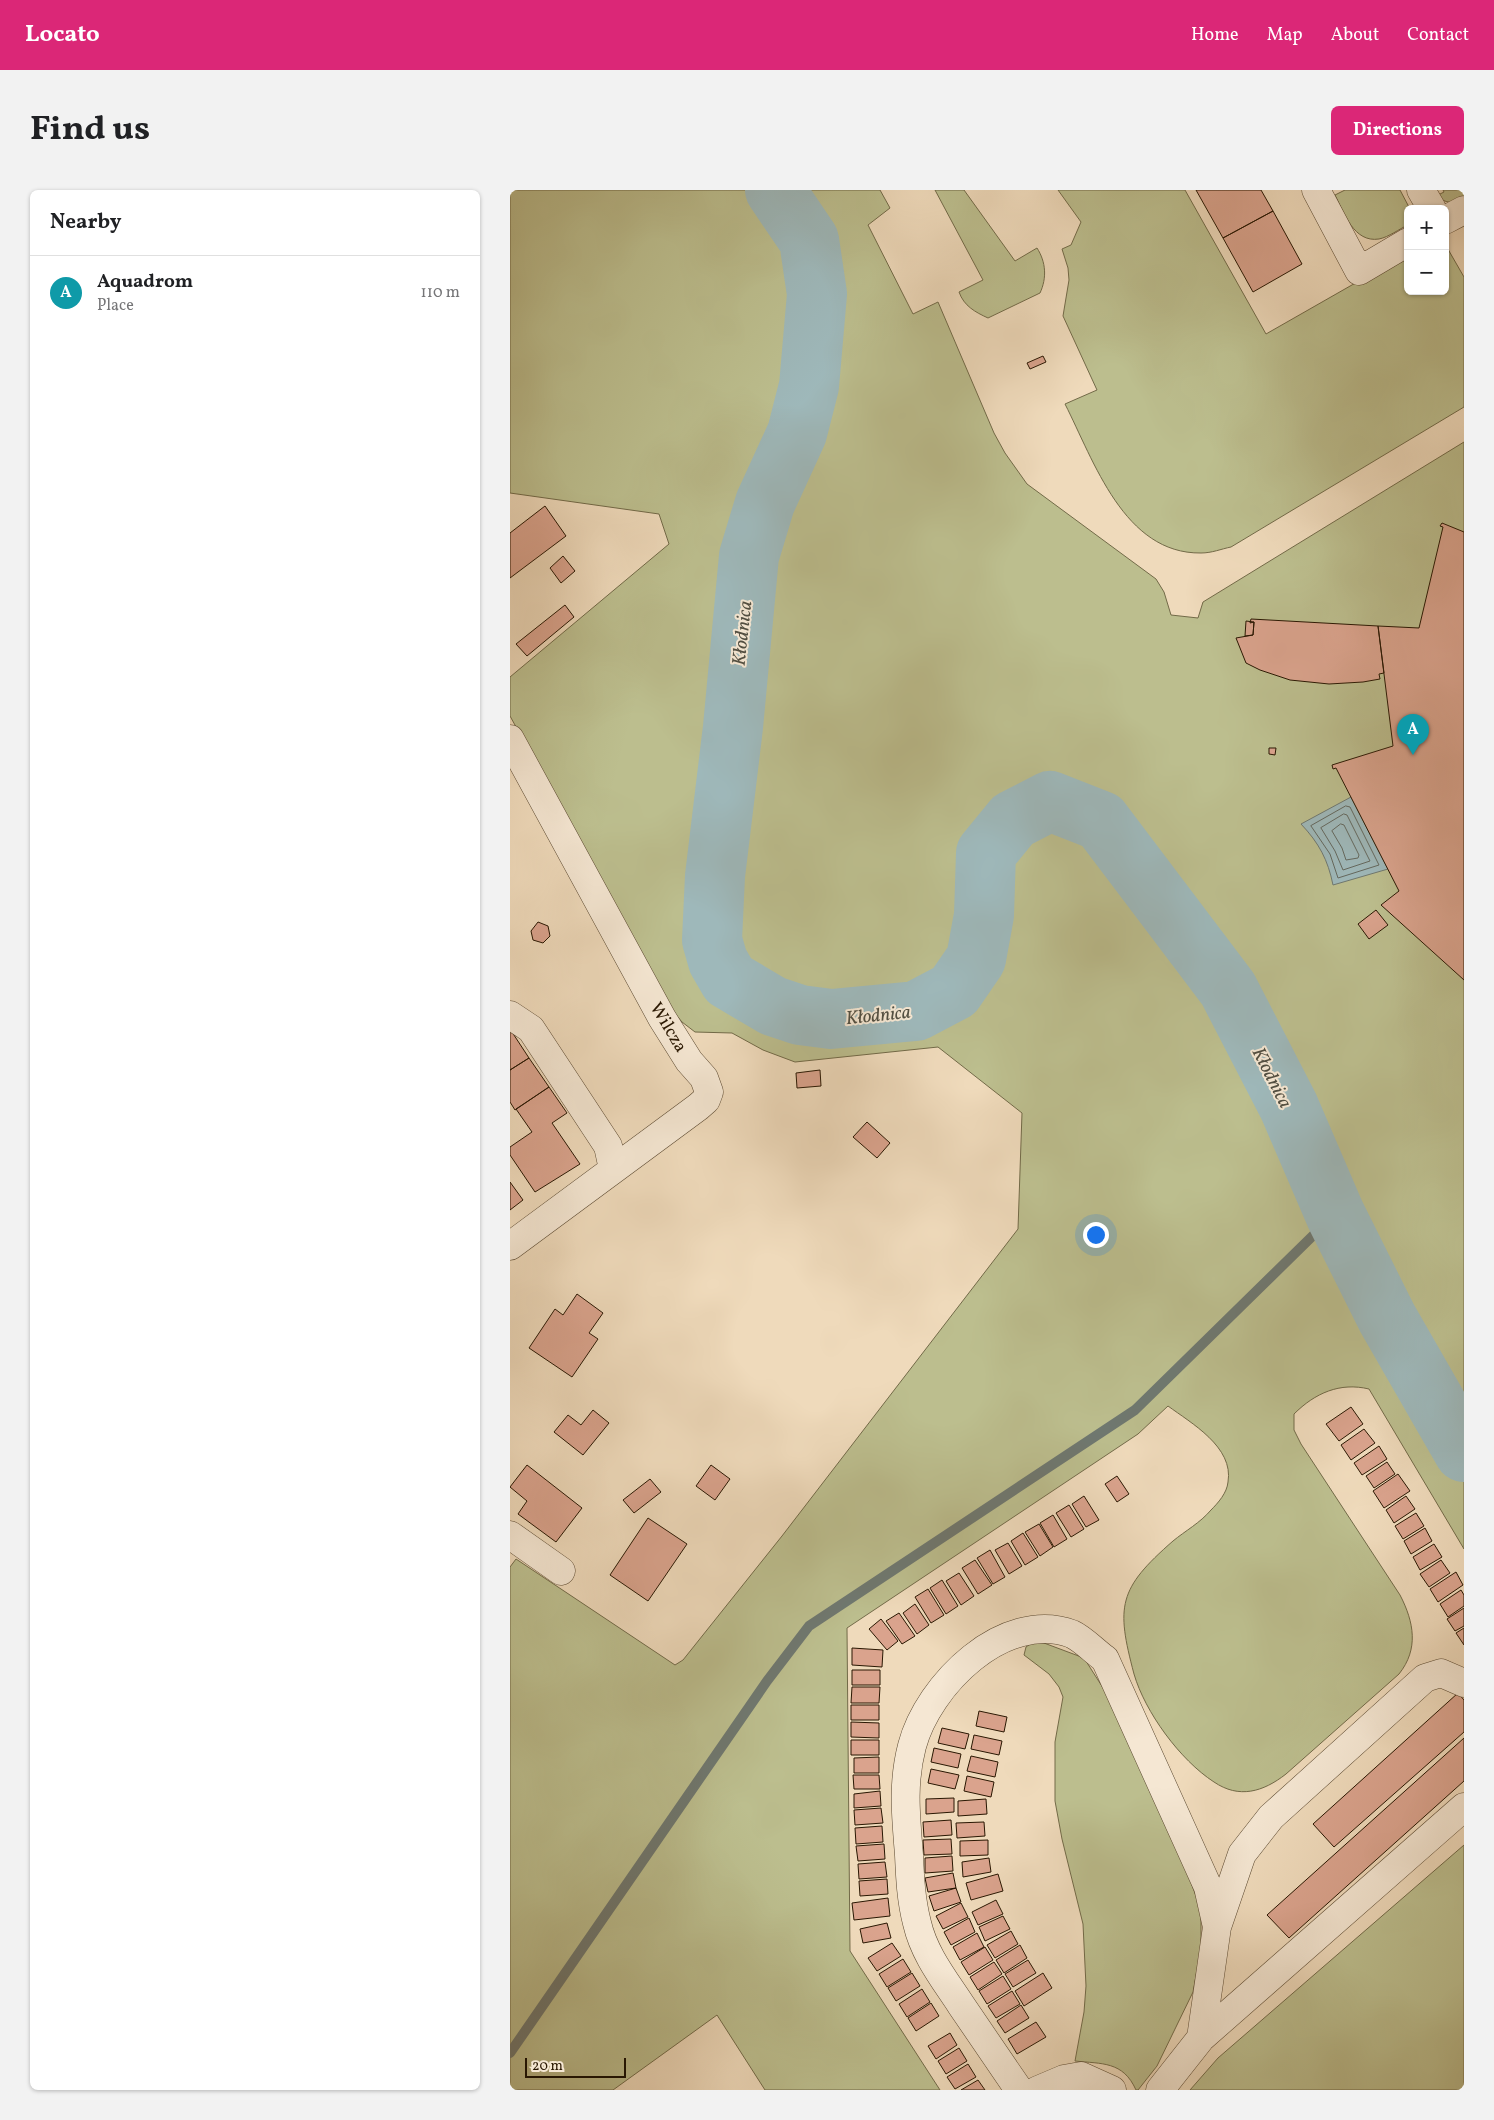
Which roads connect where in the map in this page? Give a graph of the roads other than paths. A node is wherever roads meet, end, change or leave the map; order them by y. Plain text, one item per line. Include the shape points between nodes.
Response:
1 (1316, 190) edge
2 (1422, 190) edge
3 (1430, 205) edge
4 (1464, 210) edge
5 (1449, 218) edge
6 (1404, 244) edge
7 (510, 739) edge
8 (510, 1015) edge
9 (613, 1169) junction
10 (510, 1246) edge
11 (510, 1535) edge
12 (561, 1571) dead end
13 (1464, 1683) edge
14 (1464, 1806) edge
15 (1217, 1926) junction
16 (1201, 2038) junction
17 (1025, 2089) edge
18 (1112, 2090) edge
19 (1160, 2090) edge

1 - 6 street via 1359,270
2 - 3 street
4 - 5 street
7 - 9 street, Wilcza via 662,1018 708,1086 706,1100 698,1107
8 - 9 street via 531,1029 608,1146
9 - 10 street, Wilcza
11 - 12 street
13 - 15 street via 1440,1673 1426,1678 1271,1817 1242,1854
14 - 16 street
15 - 16 street
15 - 17 street via 1208,1887 1105,1659 1073,1634 1048,1629 1022,1630 984,1648 936,1697 912,1745 904,1790 911,1889 917,1924 926,1949
16 - 19 street
17 - 18 street via 1081,2076

